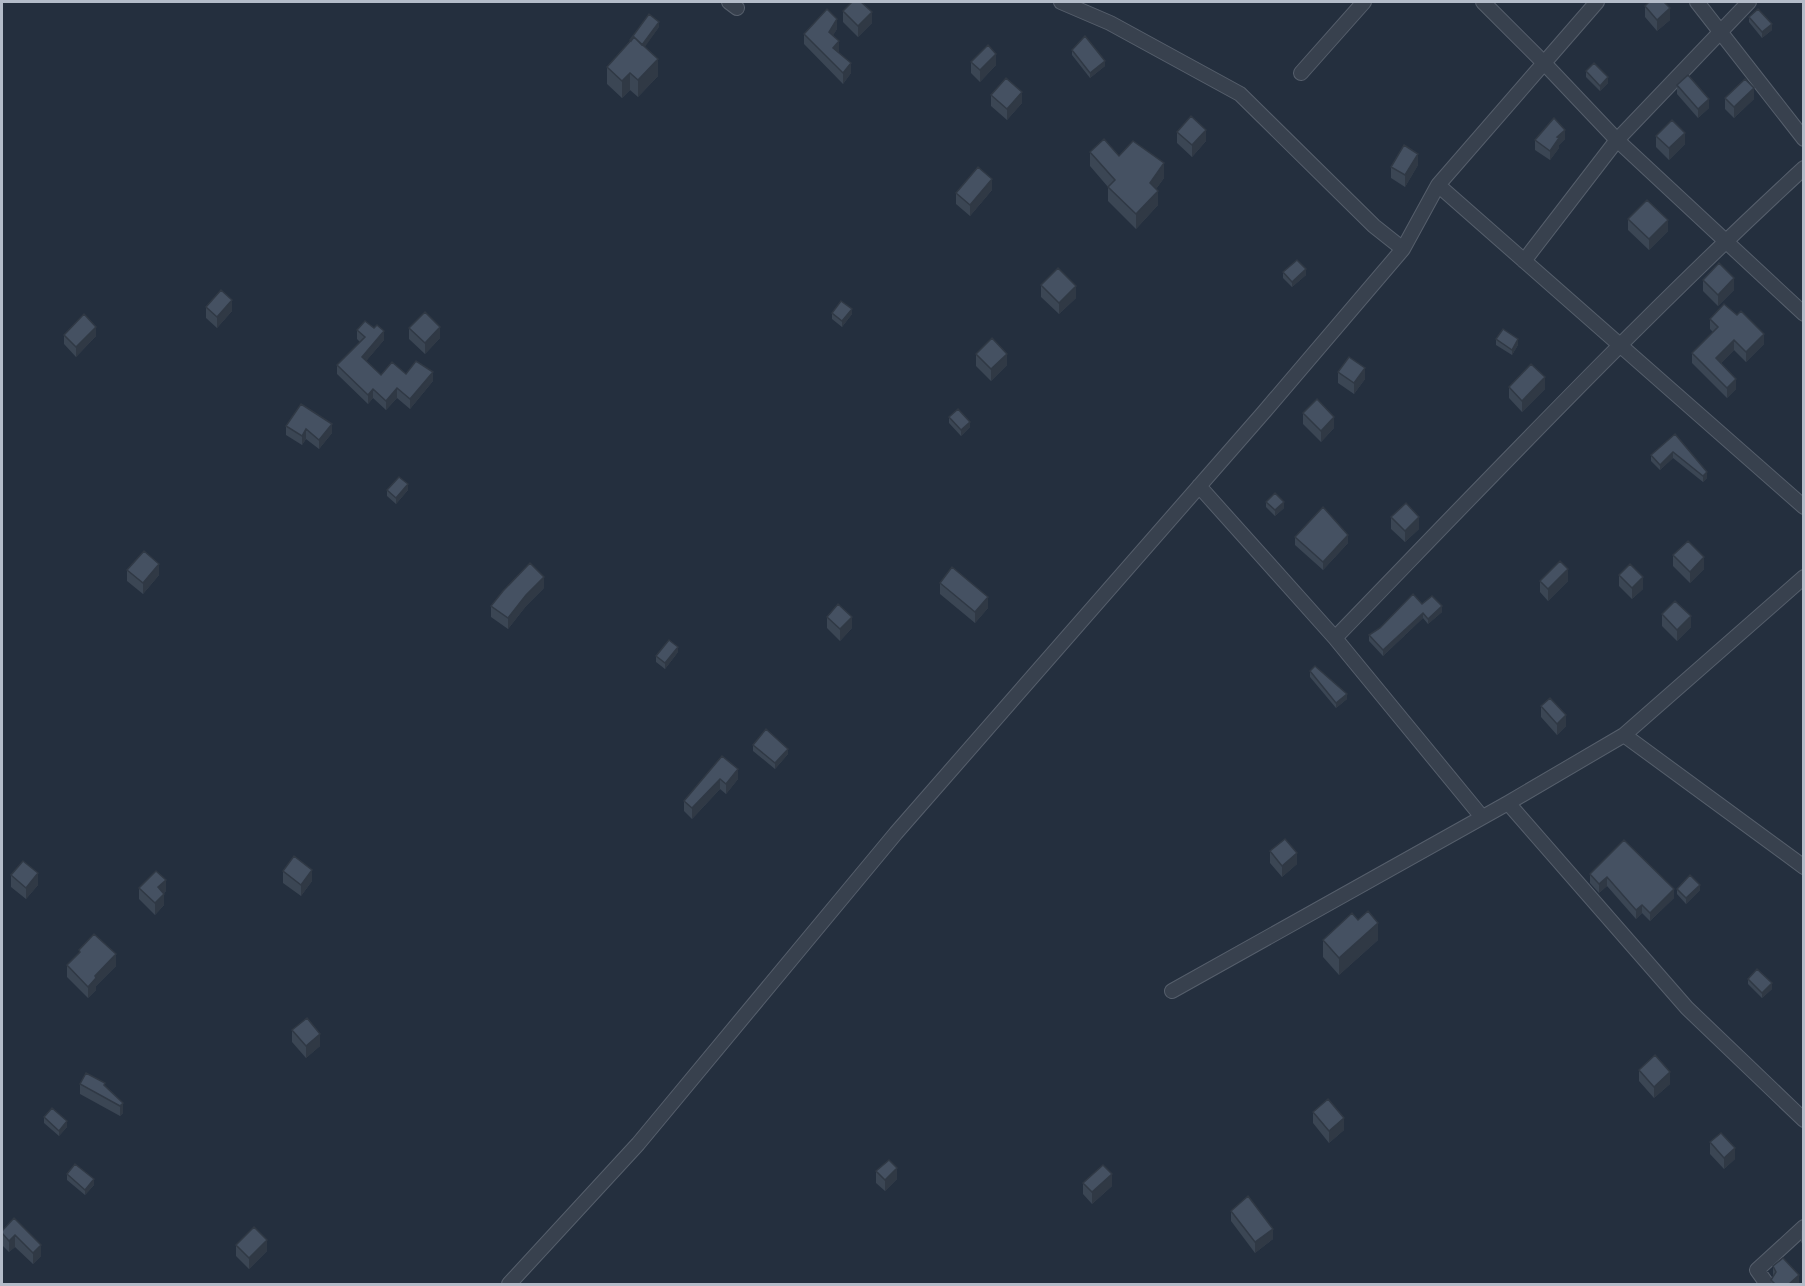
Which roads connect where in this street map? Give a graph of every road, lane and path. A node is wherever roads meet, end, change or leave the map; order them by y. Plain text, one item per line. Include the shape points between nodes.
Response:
1 (1061, 2) edge
2 (1364, 2) edge
3 (1483, 2) edge
4 (1597, 2) edge
5 (1697, 2) edge
6 (1749, 2) edge
7 (1720, 32) junction
8 (1544, 63) junction
9 (1301, 73) dead end
10 (1803, 139) edge
11 (1617, 140) junction
12 (1803, 168) edge
13 (1438, 185) junction
14 (1725, 240) junction
15 (1403, 249) junction
16 (1524, 261) junction
17 (1803, 314) edge
18 (1619, 344) junction
19 (1199, 486) junction
20 (1803, 507) edge
21 (1803, 577) edge
22 (1335, 638) junction
23 (1624, 735) junction
24 (1508, 803) junction
25 (1482, 817) junction
26 (1803, 867) edge
27 (1172, 992) dead end
28 (1803, 1120) edge
29 (1803, 1227) edge
30 (509, 1284) edge
31 (1767, 1284) edge

1 - 15 street via 1110,23 1240,94 1374,226
2 - 9 street
3 - 8 street
4 - 8 street
5 - 7 street
6 - 7 street
7 - 10 street
7 - 11 street
8 - 11 street
8 - 13 street
11 - 14 street
11 - 16 street
12 - 14 street
13 - 15 street
13 - 16 street
14 - 17 street
14 - 18 street
15 - 19 street
16 - 18 street
18 - 20 street
18 - 22 street
19 - 22 street
19 - 30 street via 896,833 638,1144
21 - 23 street
22 - 25 street
23 - 24 street
23 - 26 street
24 - 25 street
24 - 28 street via 1687,1008
25 - 27 street
29 - 31 street via 1757,1270

